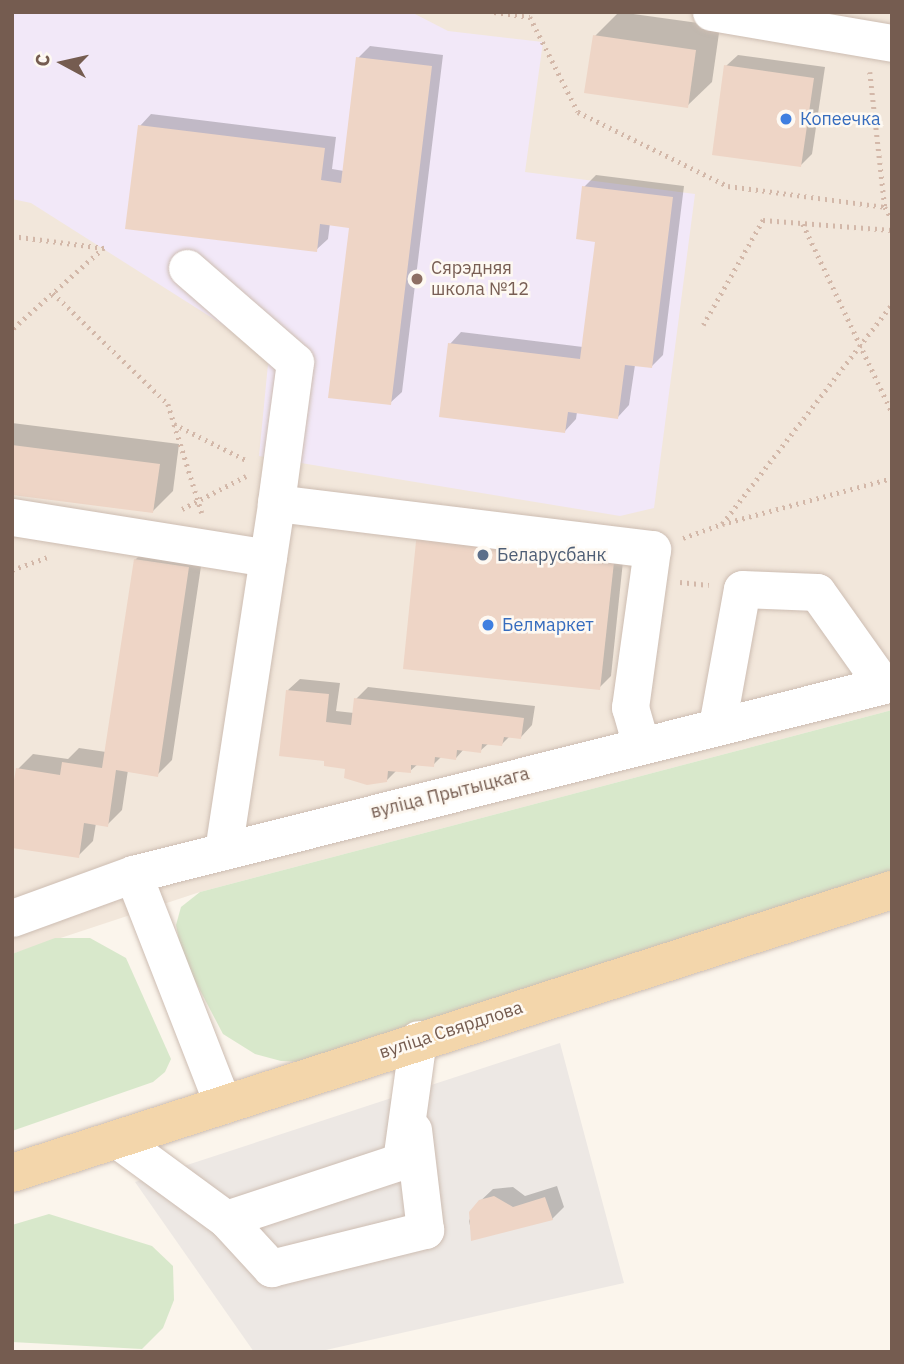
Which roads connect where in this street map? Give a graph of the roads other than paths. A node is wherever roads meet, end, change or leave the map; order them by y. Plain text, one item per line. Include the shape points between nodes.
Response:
1 (710, 12) edge
2 (879, 41) edge
3 (187, 268) dead end
4 (272, 481) junction
5 (12, 517) edge
6 (268, 558) junction
7 (888, 684) edge
8 (717, 726) junction
9 (641, 745) junction
10 (223, 850) junction
11 (133, 874) junction
12 (892, 890) edge
13 (12, 918) edge
14 (418, 1039) junction
15 (410, 1103) junction
16 (223, 1105) junction
17 (118, 1140) junction
18 (12, 1172) edge
19 (226, 1219) junction

1 - 2 street
3 - 4 street via 295,362
4 - 6 street
4 - 9 street via 650,564 630,707
5 - 6 street
6 - 10 street
7 - 8 street, вуліца Прытыцкага
7 - 8 street via 817,592 742,589
8 - 9 street, вуліца Прытыцкага
9 - 10 street, вуліца Прытыцкага
10 - 11 street, вуліца Прытыцкага
11 - 13 street, вуліца Прытыцкага
11 - 16 street
12 - 14 main road, вуліца Свярдлова
14 - 15 street
14 - 16 main road, вуліца Свярдлова
15 - 19 street via 401,1161
15 - 19 street via 425,1230 271,1268
16 - 17 main road, вуліца Свярдлова
17 - 18 main road, вуліца Свярдлова
17 - 19 street

